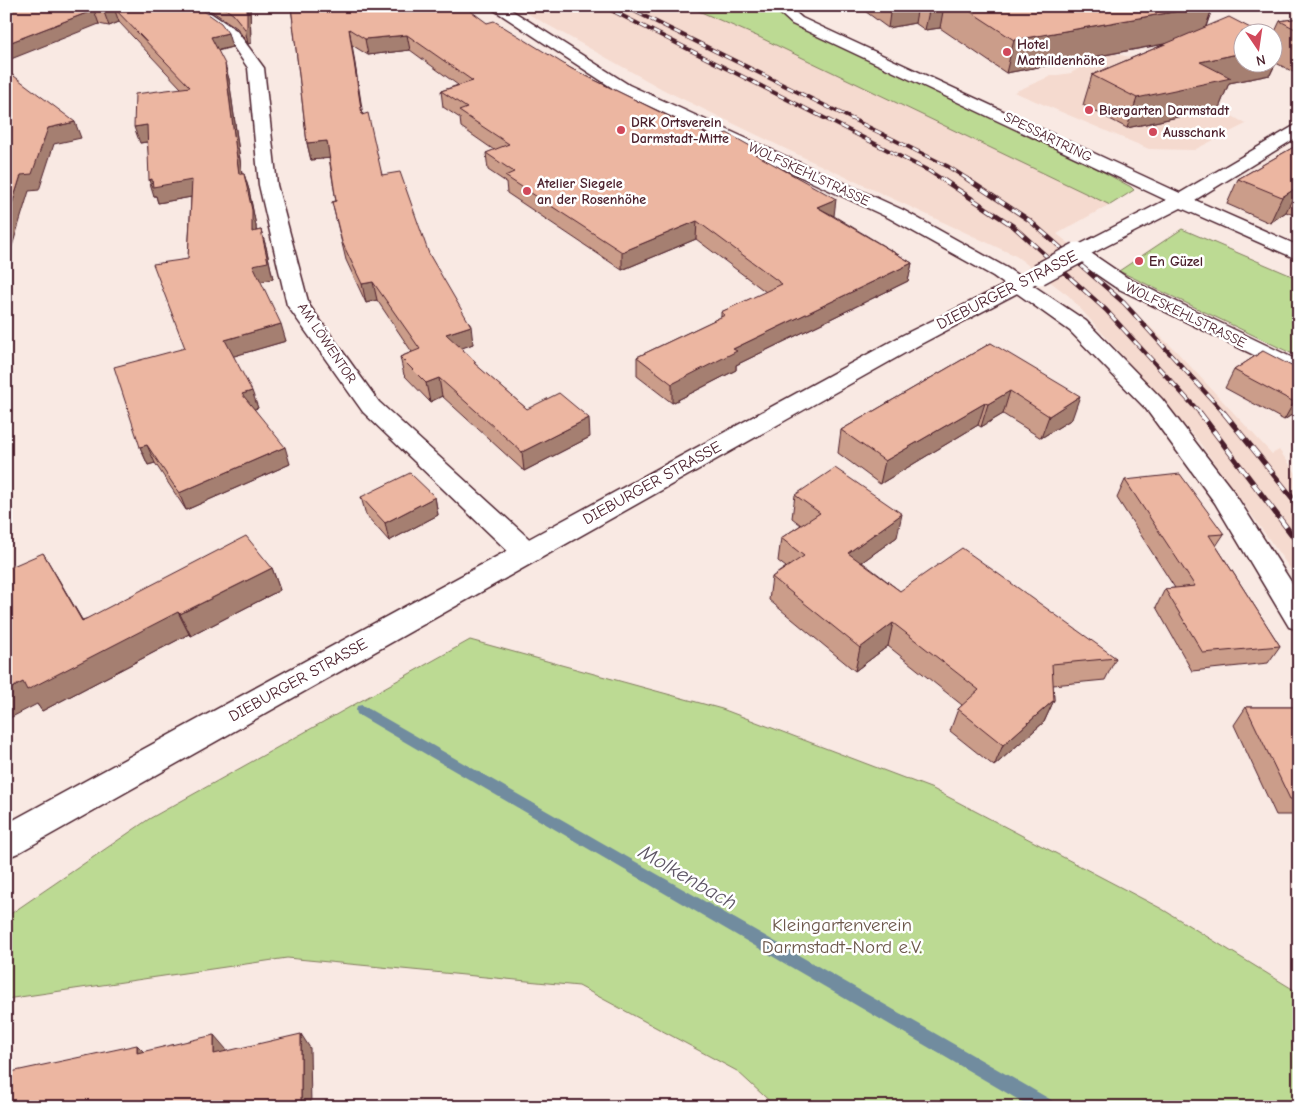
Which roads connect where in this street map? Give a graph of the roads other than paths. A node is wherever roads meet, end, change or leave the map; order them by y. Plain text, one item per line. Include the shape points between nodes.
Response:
1 (190, 6) edge
2 (495, 6) edge
3 (778, 6) edge
4 (1299, 128) edge
5 (1179, 201) junction
6 (1078, 253) junction
7 (1299, 254) edge
8 (1029, 279) junction
9 (1299, 370) edge
10 (527, 553) junction
11 (1299, 619) edge
12 (6, 842) edge

1 - 10 street, AM LÖWENTOR via 231,33 256,68 268,185 298,304 371,407
2 - 8 street, WOLFSKEHLSTRASSE via 623,88
3 - 5 street, SPESSARTRING via 797,21
4 - 5 street, DIEBURGER STRASSE
5 - 6 street, DIEBURGER STRASSE
5 - 7 street, SPESSARTRING
6 - 8 street, DIEBURGER STRASSE, bridge
6 - 9 street, WOLFSKEHLSTRASSE via 1122,283
8 - 10 street, DIEBURGER STRASSE via 911,340
8 - 11 street, WOLFSKEHLSTRASSE via 1154,404 1224,497
10 - 12 street, DIEBURGER STRASSE

